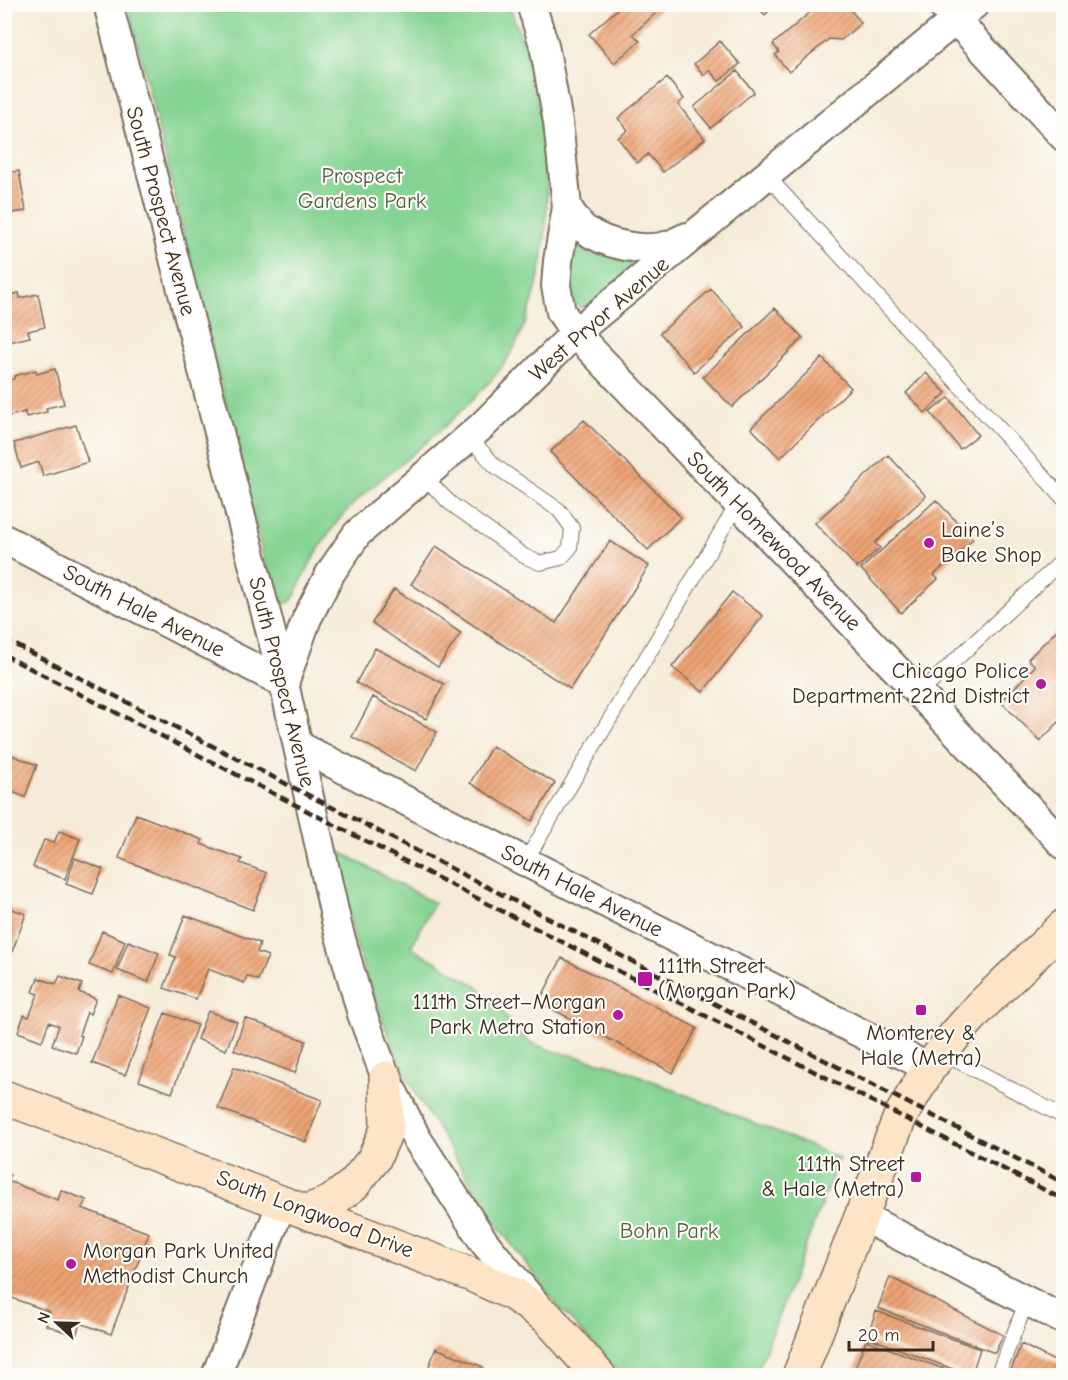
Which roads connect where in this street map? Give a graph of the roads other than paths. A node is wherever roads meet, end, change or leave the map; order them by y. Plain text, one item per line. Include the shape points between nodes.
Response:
1 (108, 4) edge
2 (531, 4) edge
3 (957, 10) edge
4 (1064, 137) edge
5 (767, 176) junction
6 (567, 207) junction
7 (701, 231) junction
8 (575, 333) junction
9 (469, 437) junction
10 (423, 476) junction
11 (1064, 499) edge
12 (738, 503) junction
13 (4, 539) edge
14 (1064, 560) edge
15 (284, 682) junction
16 (920, 693) junction
17 (299, 746) junction
18 (1064, 844) edge
19 (525, 862) junction
20 (1064, 926) edge
21 (935, 1060) junction
22 (386, 1078) junction
23 (4, 1097) edge
24 (1064, 1118) edge
25 (294, 1206) junction
26 (861, 1216) junction
27 (1027, 1301) junction
28 (547, 1317) junction
29 (1064, 1320) edge
30 (597, 1374) edge
31 (216, 1376) edge
32 (799, 1376) edge
33 (997, 1376) edge

1 - 15 street, South Prospect Avenue
2 - 6 street, South Homewood Avenue via 544,45 558,122
3 - 4 street
3 - 5 street, West Pryor Avenue
5 - 7 street, West Pryor Avenue
5 - 11 lane
6 - 7 street via 583,228 627,246 669,245
6 - 8 street, South Homewood Avenue via 556,286 561,312
7 - 8 street, West Pryor Avenue
8 - 9 street, West Pryor Avenue
8 - 12 street, South Homewood Avenue
9 - 10 street, West Pryor Avenue
9 - 10 lane via 495,466 560,510 572,528 570,548 561,558 540,563 524,556 450,503
10 - 15 street, West Pryor Avenue via 357,534 331,572 307,618
12 - 16 street, South Homewood Avenue
12 - 19 lane
13 - 15 street, South Hale Avenue
14 - 16 lane
15 - 17 street, South Prospect Avenue
16 - 18 street, South Homewood Avenue
17 - 19 street, South Hale Avenue
17 - 22 street, South Prospect Avenue via 337,925 362,1014
19 - 21 street, South Hale Avenue
20 - 21 street via 982,1005
21 - 24 lane
21 - 26 street via 900,1117
22 - 25 street via 387,1129 374,1159 354,1184 331,1202
22 - 28 street, South Prospect Avenue via 417,1139 484,1242
23 - 25 street, South Longwood Drive
25 - 28 street, South Longwood Drive via 472,1275 513,1294
25 - 31 street
26 - 27 street
26 - 32 street
27 - 29 street
27 - 33 lane
28 - 30 street, South Longwood Drive

